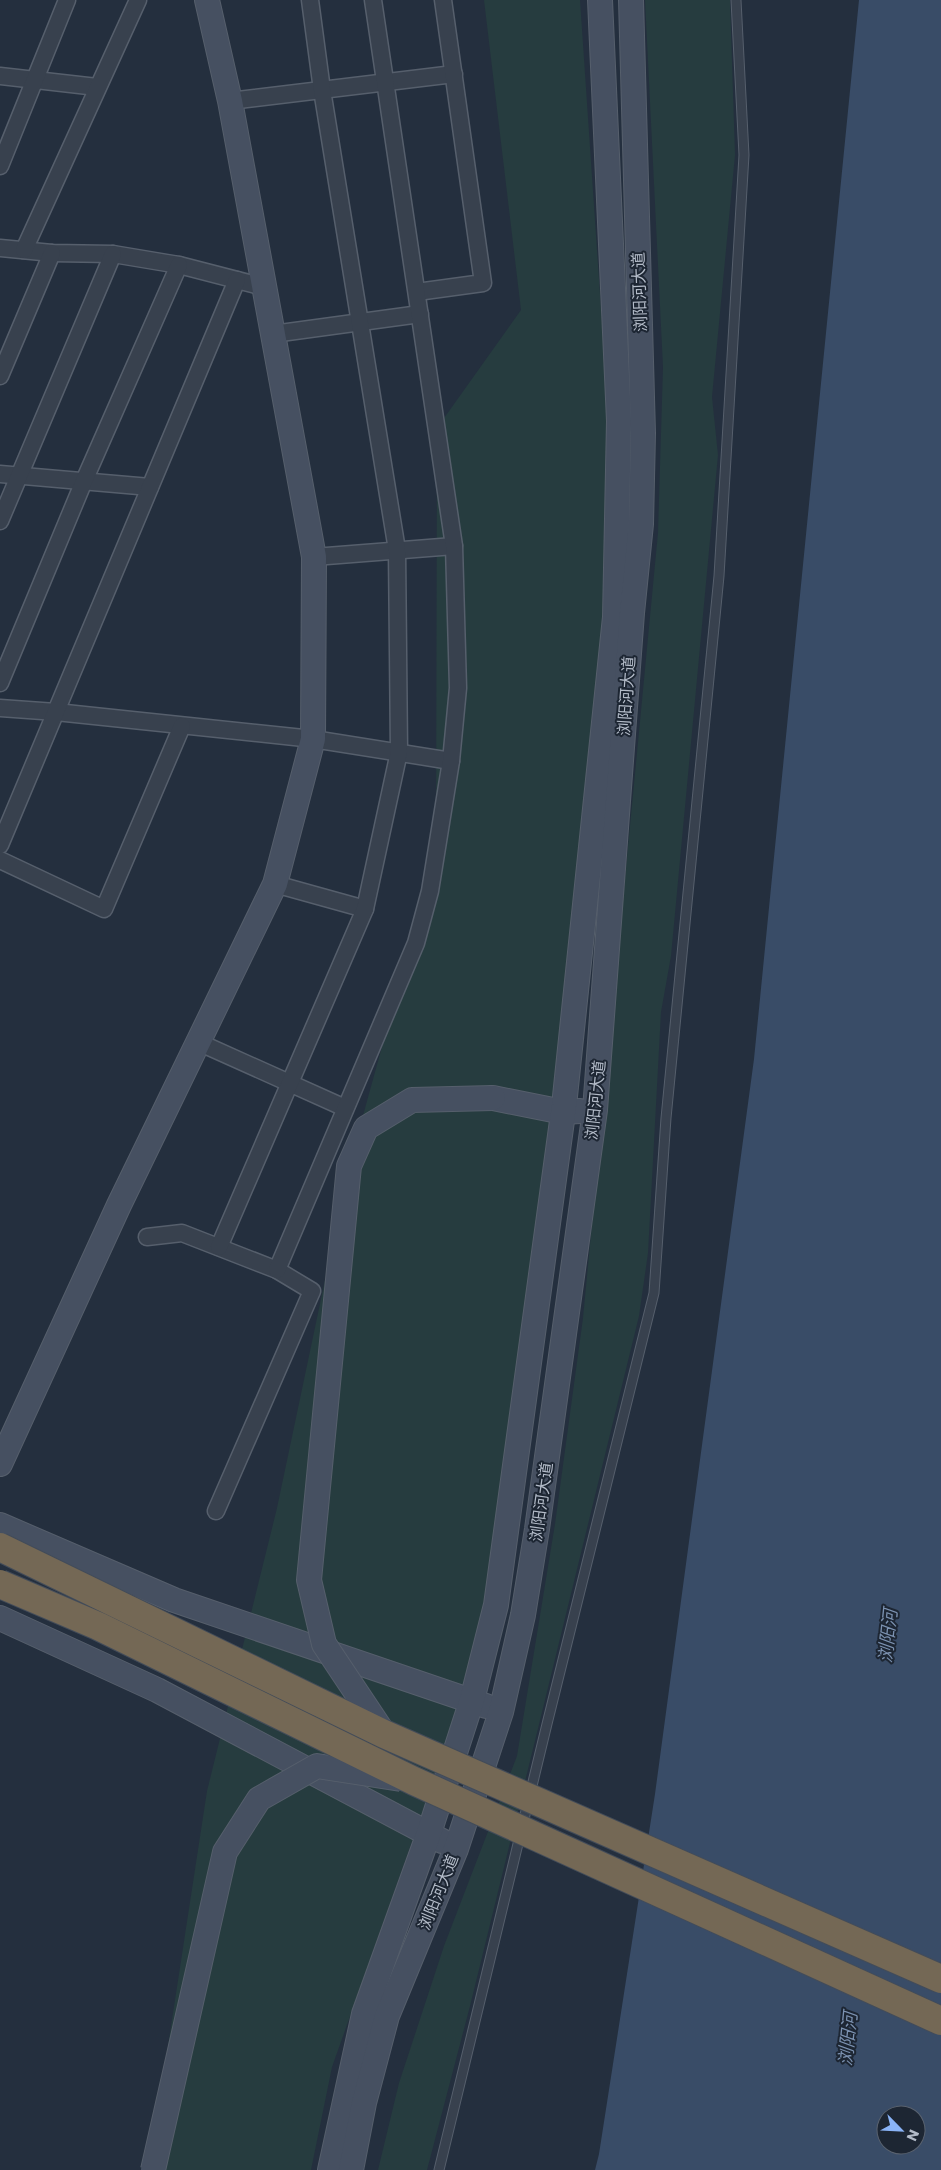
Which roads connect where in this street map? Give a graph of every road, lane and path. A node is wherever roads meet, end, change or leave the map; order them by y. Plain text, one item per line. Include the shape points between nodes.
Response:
1 (66, 0) edge
2 (138, 0) edge
3 (207, 0) edge
4 (310, 0) edge
5 (373, 0) edge
6 (444, 0) edge
7 (600, 0) edge
8 (631, 0) edge
9 (736, 0) edge
10 (454, 74) junction
11 (0, 76) edge
12 (34, 80) junction
13 (384, 83) junction
14 (97, 87) junction
15 (322, 90) junction
16 (230, 101) junction
17 (0, 166) edge
18 (0, 248) edge
19 (24, 250) junction
20 (52, 253) junction
21 (113, 254) junction
22 (178, 265) junction
23 (237, 280) junction
24 (264, 287) junction
25 (417, 292) junction
26 (420, 314) junction
27 (358, 322) junction
28 (272, 334) junction
29 (0, 376) edge
30 (0, 474) edge
31 (19, 476) junction
32 (84, 482) junction
33 (150, 487) junction
34 (0, 522) edge
35 (454, 546) junction
36 (397, 550) junction
37 (314, 557) junction
38 (0, 683) edge
39 (0, 708) edge
40 (56, 712) junction
41 (182, 726) junction
42 (313, 739) junction
43 (399, 752) junction
44 (451, 761) junction
45 (0, 845) edge
46 (0, 860) edge
47 (275, 884) junction
48 (365, 909) junction
49 (198, 1042) junction
50 (290, 1082) junction
51 (345, 1108) junction
52 (595, 1110) junction
53 (563, 1112) junction
54 (147, 1237) dead end
55 (219, 1247) junction
56 (277, 1270) junction
57 (0, 1464) edge
58 (216, 1511) dead end
59 (0, 1525) edge
60 (0, 1547) edge
61 (0, 1584) edge
62 (0, 1618) edge
63 (472, 1700) junction
64 (501, 1712) junction
65 (384, 1734) junction
66 (414, 1781) junction
67 (429, 1833) junction
68 (456, 1849) junction
69 (941, 1979) edge
70 (941, 2021) edge
71 (153, 2170) edge
72 (330, 2170) edge
73 (351, 2170) edge
74 (439, 2170) edge

1 - 12 street
2 - 14 street
3 - 16 main road
4 - 15 street
5 - 13 street
6 - 10 street
7 - 53 main road, 浏阳河大道 via 620,421 615,617
8 - 52 main road, 浏阳河大道 via 643,433 641,524
9 - 74 lane via 744,155 720,556 666,1118 654,1293
10 - 13 street
10 - 25 street via 483,284
11 - 12 street
12 - 14 street
12 - 17 street
13 - 15 street
13 - 25 street
14 - 19 street
15 - 16 street
15 - 27 street
16 - 24 main road
18 - 19 street
19 - 20 street
20 - 21 street
20 - 29 street
21 - 22 street
21 - 31 street
22 - 23 street
22 - 32 street
23 - 24 street
23 - 33 street
24 - 28 main road
25 - 26 street
26 - 27 street
26 - 35 street
27 - 28 street
27 - 36 street
28 - 37 main road
30 - 31 street
31 - 32 street
31 - 34 street
32 - 33 street
32 - 38 street
33 - 40 street
35 - 36 street
35 - 44 street via 458,688
36 - 37 street
36 - 43 street
37 - 42 main road
39 - 40 street
40 - 41 street
40 - 45 street
41 - 42 street
41 - 46 street via 104,909
42 - 43 street
42 - 47 main road
43 - 44 street
43 - 48 street
44 - 51 street via 430,891 416,943
47 - 48 street
47 - 49 main road
48 - 50 street
49 - 50 street
49 - 57 main road
50 - 51 street
50 - 55 street
51 - 56 street
52 - 53 main road
52 - 64 main road, 浏阳河大道 via 538,1529
53 - 63 main road, 浏阳河大道 via 496,1605
53 - 65 main road, bridge via 493,1098 412,1100 366,1128 349,1166 309,1580 324,1644
54 - 55 street via 182,1233
55 - 56 street
56 - 58 street via 312,1291
59 - 63 main road via 174,1600
60 - 65 highway, bridge
61 - 66 highway, bridge via 98,1626
62 - 67 main road via 157,1690
63 - 64 main road
63 - 67 main road, 浏阳河大道
64 - 68 main road, 浏阳河大道
65 - 69 highway, bridge
66 - 70 highway, bridge
66 - 71 main road, bridge via 317,1766 260,1799 225,1852
67 - 68 main road
67 - 72 main road, 浏阳河大道 via 364,2014
68 - 73 main road, 浏阳河大道 via 387,2016 364,2102

